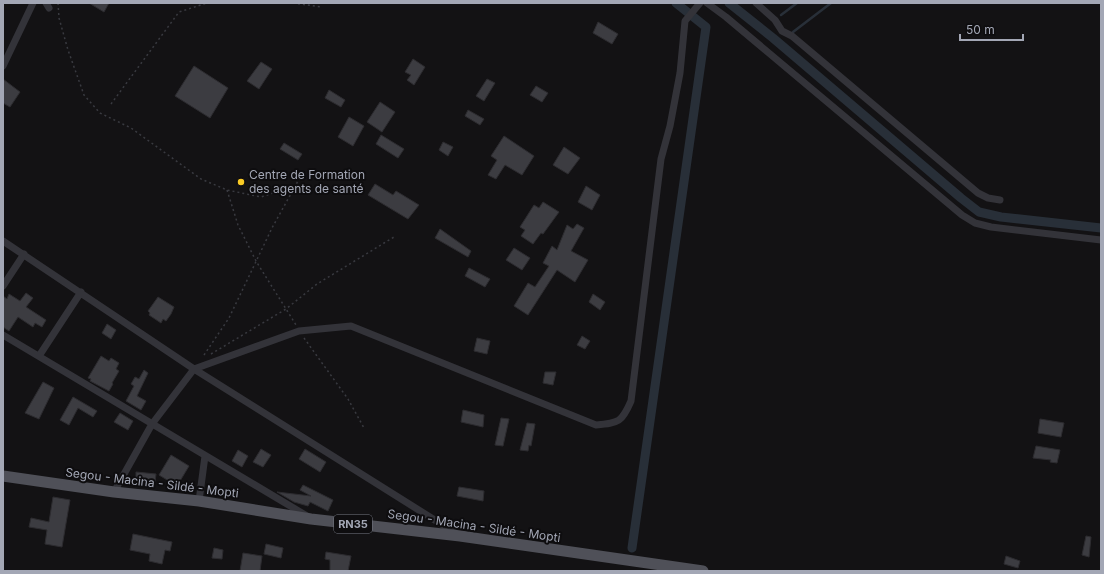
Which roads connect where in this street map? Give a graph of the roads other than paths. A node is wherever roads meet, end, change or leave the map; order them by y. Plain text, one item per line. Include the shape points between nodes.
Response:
1 (707, 3) edge
2 (756, 3) edge
3 (31, 5) edge
4 (698, 5) edge
5 (3, 66) edge
6 (1000, 200) dead end
7 (1101, 240) edge
8 (3, 241) edge
9 (24, 254) junction
10 (3, 286) edge
11 (81, 292) junction
12 (3, 335) edge
13 (39, 356) junction
14 (192, 367) junction
15 (152, 424) junction
16 (205, 456) junction
17 (3, 476) edge
18 (114, 492) junction
19 (199, 501) junction
20 (311, 518) junction
21 (460, 536) junction
22 (703, 571) edge

1 - 7 street via 962,215 975,223
2 - 6 street via 782,30 978,193
3 - 5 street
4 - 14 street via 685,21 678,80 660,167 631,401 624,416 613,423 596,424 351,326 299,331
8 - 9 street
9 - 10 street
9 - 11 street
11 - 13 street
11 - 14 street
12 - 13 street
13 - 15 street
14 - 15 street
14 - 21 street
15 - 16 street
15 - 18 street
16 - 19 street
16 - 20 street
17 - 18 main road, Segou - Macina - Sildé - Mopti / RN35
18 - 19 main road, Segou - Macina - Sildé - Mopti / RN35
19 - 20 main road, Segou - Macina - Sildé - Mopti / RN35
20 - 21 main road, Segou - Macina - Sildé - Mopti / RN35
21 - 22 main road, Segou - Macina - Sildé - Mopti / RN35

